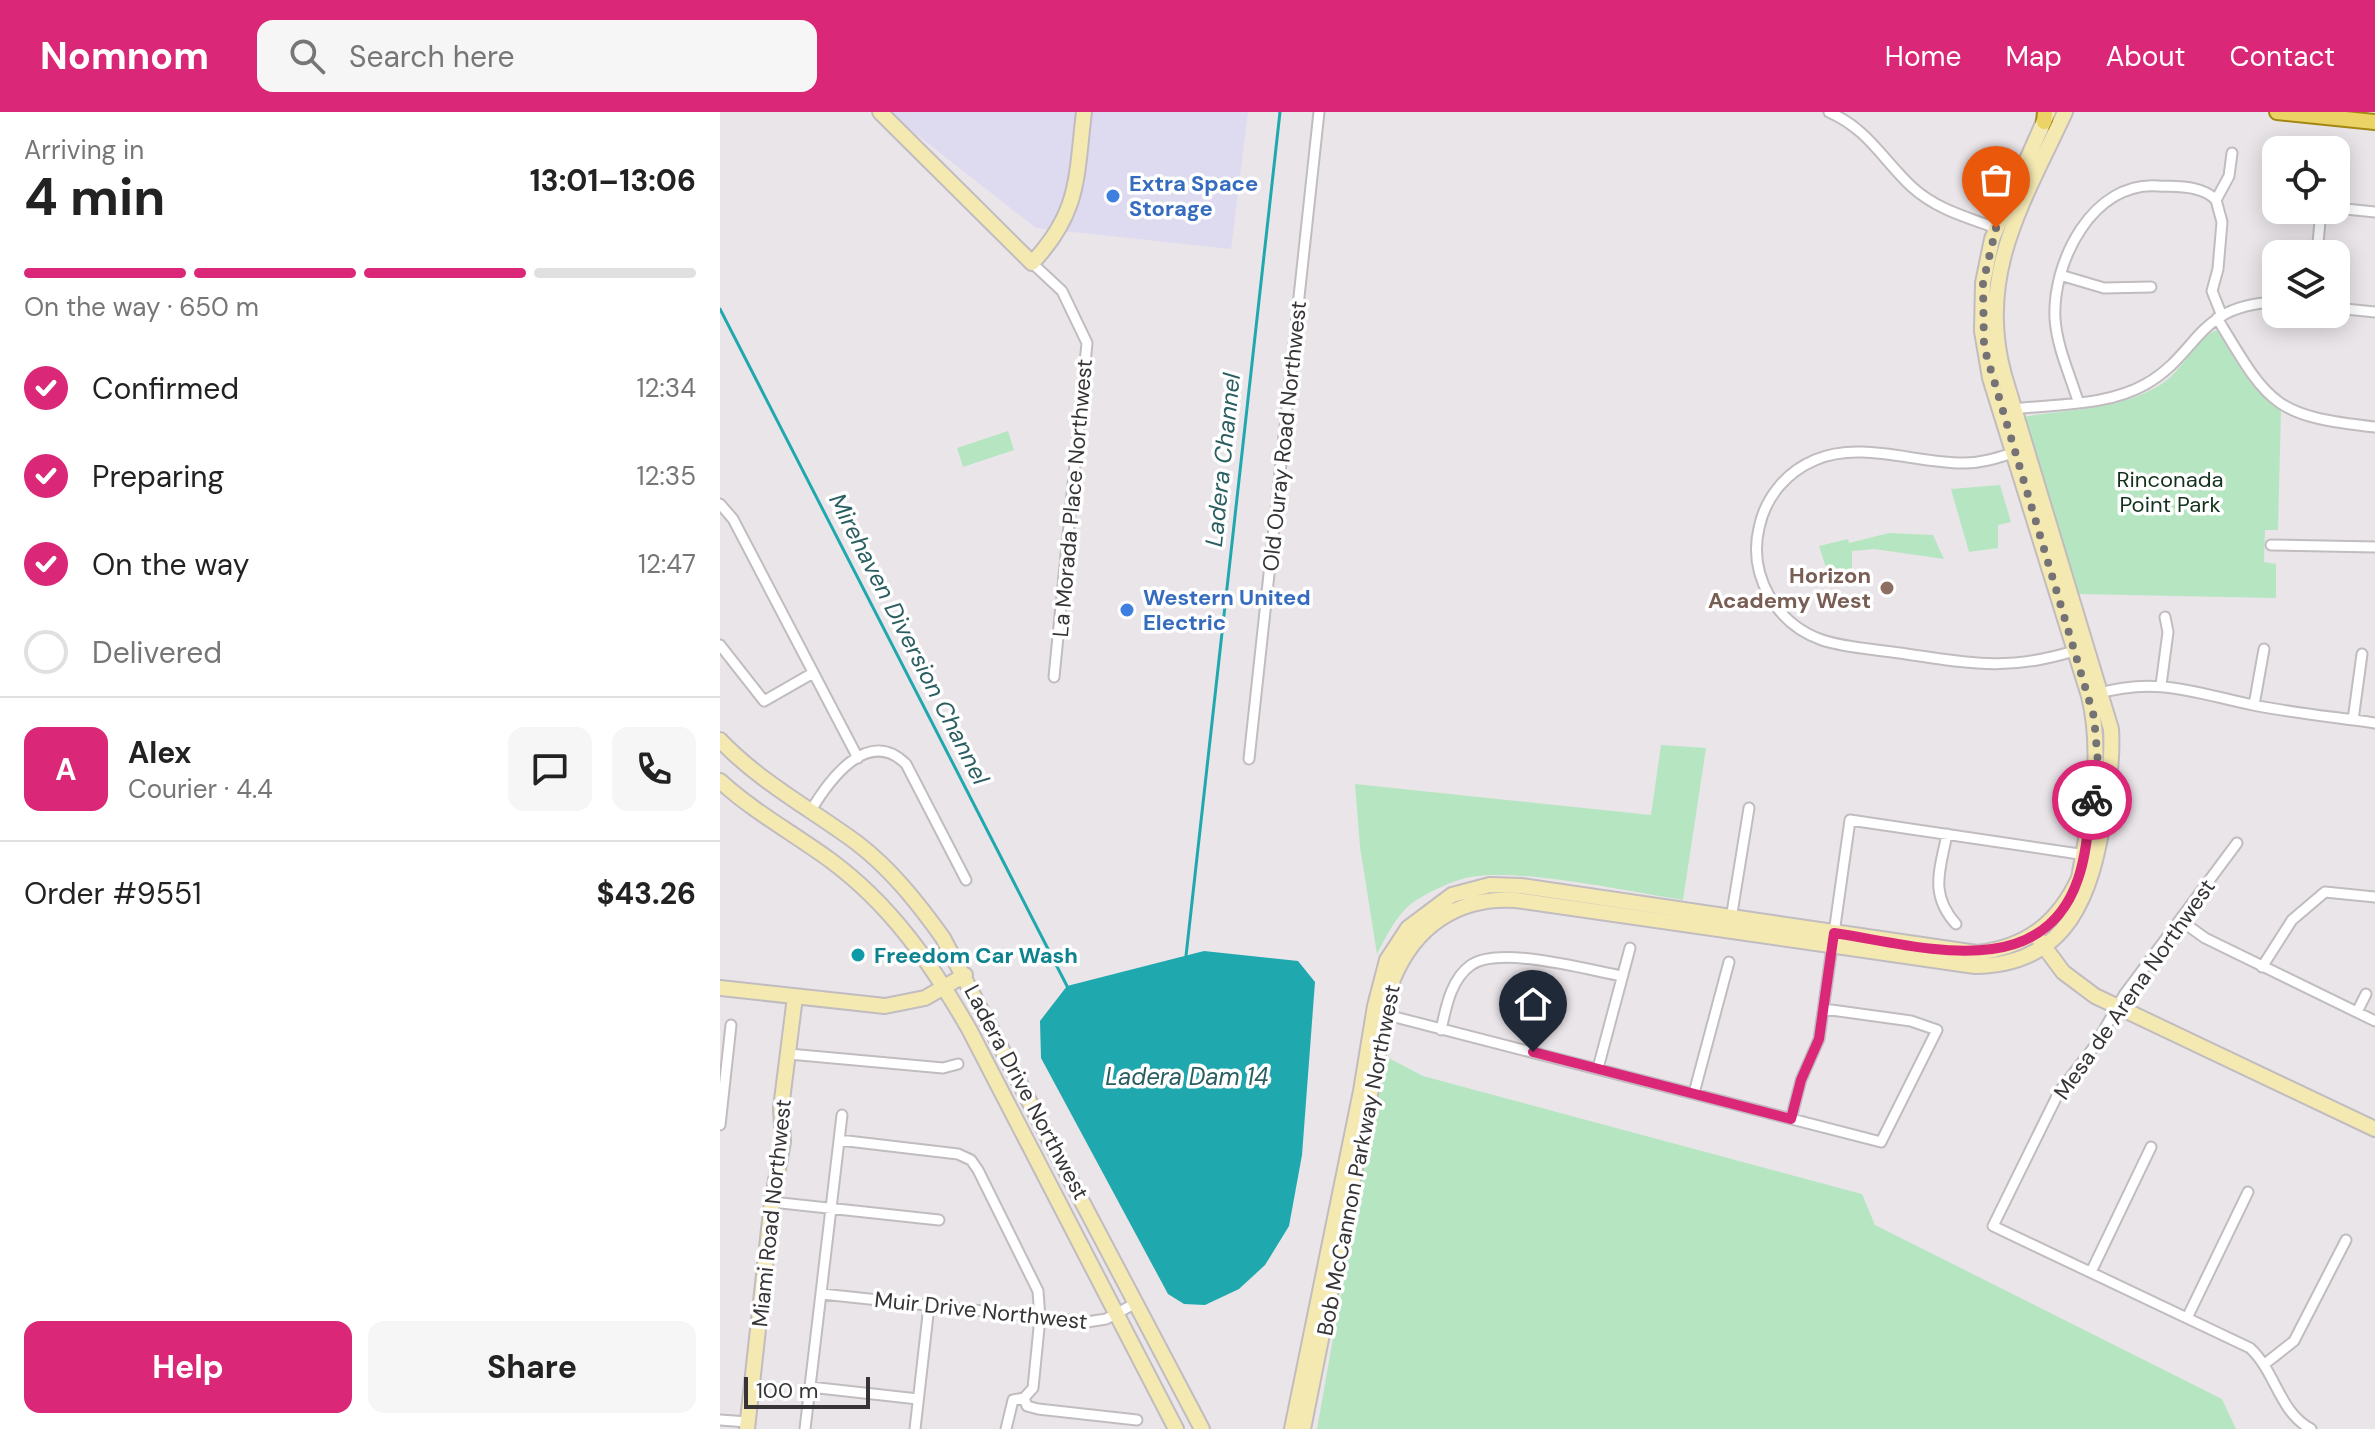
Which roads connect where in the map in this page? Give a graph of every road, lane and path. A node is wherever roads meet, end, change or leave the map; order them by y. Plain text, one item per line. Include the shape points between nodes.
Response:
1 (880, 112) edge
2 (1084, 112) edge
3 (1319, 112) edge
4 (1829, 112) edge
5 (2065, 112) edge
6 (2277, 112) edge
7 (2046, 115) edge
8 (2375, 122) edge
9 (2232, 153) dead end
10 (2216, 200) junction
11 (2350, 209) edge
12 (2375, 212) edge
13 (2003, 230) junction
14 (1032, 263) junction
15 (2060, 275) junction
16 (2151, 287) dead end
17 (2262, 304) edge
18 (2350, 309) edge
19 (2375, 312) edge
20 (2219, 317) junction
21 (2078, 401) junction
22 (2007, 411) junction
23 (2375, 427) edge
24 (2020, 451) junction
25 (721, 504) edge
26 (2271, 545) dead end
27 (2375, 547) edge
28 (2165, 617) dead end
29 (720, 645) edge
30 (2080, 648) junction
31 (2264, 649) dead end
32 (2362, 654) dead end
33 (813, 673) junction
34 (1054, 677) dead end
35 (2161, 685) junction
36 (2095, 694) junction
37 (2254, 705) junction
38 (2353, 720) junction
39 (2375, 723) edge
40 (720, 740) edge
41 (858, 758) junction
42 (1249, 759) dead end
43 (720, 781) edge
44 (1749, 808) dead end
45 (810, 812) junction
46 (1947, 834) junction
47 (2237, 843) dead end
48 (2090, 855) junction
49 (966, 880) dead end
50 (2375, 897) edge
51 (2180, 920) junction
52 (1730, 924) junction
53 (1956, 924) dead end
54 (1833, 940) junction
55 (2040, 940) junction
56 (1630, 948) dead end
57 (1729, 962) dead end
58 (2262, 967) junction
59 (965, 975) junction
60 (1622, 976) junction
61 (944, 987) junction
62 (720, 988) edge
63 (2366, 994) dead end
64 (795, 997) junction
65 (2116, 1008) junction
66 (1824, 1009) junction
67 (2357, 1012) junction
68 (1387, 1015) junction
69 (2375, 1021) edge
70 (731, 1025) dead end
71 (1441, 1030) junction
72 (789, 1054) junction
73 (958, 1064) dead end
74 (1598, 1068) junction
75 (1694, 1093) junction
76 (842, 1115) dead end
77 (1791, 1119) junction
78 (720, 1125) edge
79 (2375, 1129) edge
80 (839, 1140) junction
81 (2151, 1147) dead end
82 (2248, 1192) dead end
83 (772, 1202) junction
84 (831, 1209) junction
85 (939, 1220) dead end
86 (2346, 1240) dead end
87 (2091, 1272) junction
88 (822, 1294) junction
89 (1136, 1303) junction
90 (929, 1306) junction
91 (1116, 1314) junction
92 (1040, 1318) junction
93 (2187, 1318) junction
94 (2266, 1363) junction
95 (810, 1387) junction
96 (1024, 1398) junction
97 (918, 1399) junction
98 (720, 1420) edge
99 (1137, 1420) dead end
100 (748, 1426) edge
101 (805, 1429) edge
102 (915, 1429) edge
103 (1006, 1429) edge
104 (1176, 1429) edge
105 (1202, 1429) edge
106 (1292, 1429) edge
107 (1303, 1429) edge
108 (2311, 1429) edge

1 - 14 street, La Morada Place Northwest
2 - 14 street via 1070,210
3 - 42 street, Old Ouray Road Northwest
4 - 13 street via 1868,136 1930,201
5 - 13 street, Bob McCannon Parkway Northwest
6 - 8 main road
7 - 13 street, Bob McCannon Parkway Northwest
9 - 10 street via 2229,176
10 - 15 street via 2202,191 2158,186 2119,192 2098,207
10 - 20 street via 2222,222 2212,291
11 - 12 street
13 - 22 street, Bob McCannon Parkway Northwest via 1985,268 1981,315 1986,363
14 - 34 street, La Morada Place Northwest via 1062,291 1087,343
15 - 16 street via 2104,288
15 - 21 street via 2056,329
17 - 20 street
18 - 19 street
20 - 21 street via 2147,383 2118,396
20 - 23 street via 2255,380 2284,406 2317,421
21 - 22 street
22 - 24 street, Bob McCannon Parkway Northwest
24 - 30 street, Bob McCannon Parkway Northwest
24 - 30 street via 1962,464 1858,453 1825,456 1780,485 1763,513 1758,567 1769,597 1790,622 1818,638 1992,666 2034,662
25 - 33 street
26 - 27 street
28 - 35 street
29 - 33 street via 764,701
30 - 36 street, Bob McCannon Parkway Northwest
31 - 37 street
32 - 38 street
33 - 41 street
35 - 36 street
35 - 37 street
36 - 48 street, Bob McCannon Parkway Northwest via 2098,763
37 - 38 street
38 - 39 street
40 - 45 street, Ladera Drive Northwest
41 - 45 street via 829,781
41 - 49 street via 884,749 906,764
43 - 61 street, Ladera Drive Northwest via 868,891 916,944
44 - 52 street
45 - 59 street, Ladera Drive Northwest via 892,875 928,917
46 - 48 street
46 - 53 street via 1938,888 1942,909
46 - 54 street via 1850,820
47 - 51 street, Mesa de Arena Northwest
48 - 55 street, Bob McCannon Parkway Northwest
50 - 58 street via 2325,892 2292,920
51 - 58 street
51 - 65 street, Mesa de Arena Northwest
52 - 54 street, Bob McCannon Parkway Northwest
52 - 68 street, Bob McCannon Parkway Northwest via 1516,900 1478,901 1443,915 1416,938 1393,979
52 - 106 street, Bob McCannon Parkway Northwest via 1490,885 1452,895 1408,928 1381,978
54 - 55 street, Bob McCannon Parkway Northwest via 1977,953
54 - 66 street
55 - 65 street via 2073,980
56 - 60 street
57 - 75 street
58 - 67 street
59 - 61 street
59 - 89 street, Ladera Drive Northwest
60 - 71 street via 1496,956 1472,964 1456,981
60 - 74 street
61 - 64 street via 895,1005
61 - 91 street, Ladera Drive Northwest
62 - 64 street
63 - 67 street
64 - 72 street, Miami Road Northwest
65 - 79 street
65 - 87 street, Mesa de Arena Northwest via 2059,1092 1993,1226
66 - 77 street
66 - 77 street via 1911,1021 1937,1030 1881,1142
67 - 69 street
68 - 71 street
68 - 107 street, Bob McCannon Parkway Northwest
70 - 78 street
71 - 74 street
72 - 73 street via 943,1068
72 - 83 street, Miami Road Northwest via 781,1108 783,1142
74 - 75 street
75 - 77 street
76 - 80 street
80 - 84 street
80 - 92 street via 949,1152 971,1160 1034,1280
81 - 87 street
82 - 93 street
83 - 84 street
83 - 100 street, Miami Road Northwest
84 - 85 street
84 - 88 street
86 - 94 street via 2294,1341
87 - 93 street
88 - 90 street, Muir Drive Northwest
88 - 95 street
89 - 91 street, Muir Drive Northwest
89 - 105 street, Ladera Drive Northwest
90 - 92 street, Muir Drive Northwest
90 - 97 street
91 - 92 street, Muir Drive Northwest via 1087,1322
91 - 104 street, Ladera Drive Northwest
92 - 96 street via 1033,1388
93 - 94 street via 2250,1348
94 - 108 street via 2286,1406
95 - 97 street
95 - 101 street
96 - 99 street via 1027,1406 1038,1409
96 - 103 street via 1013,1400
97 - 102 street
98 - 100 street

